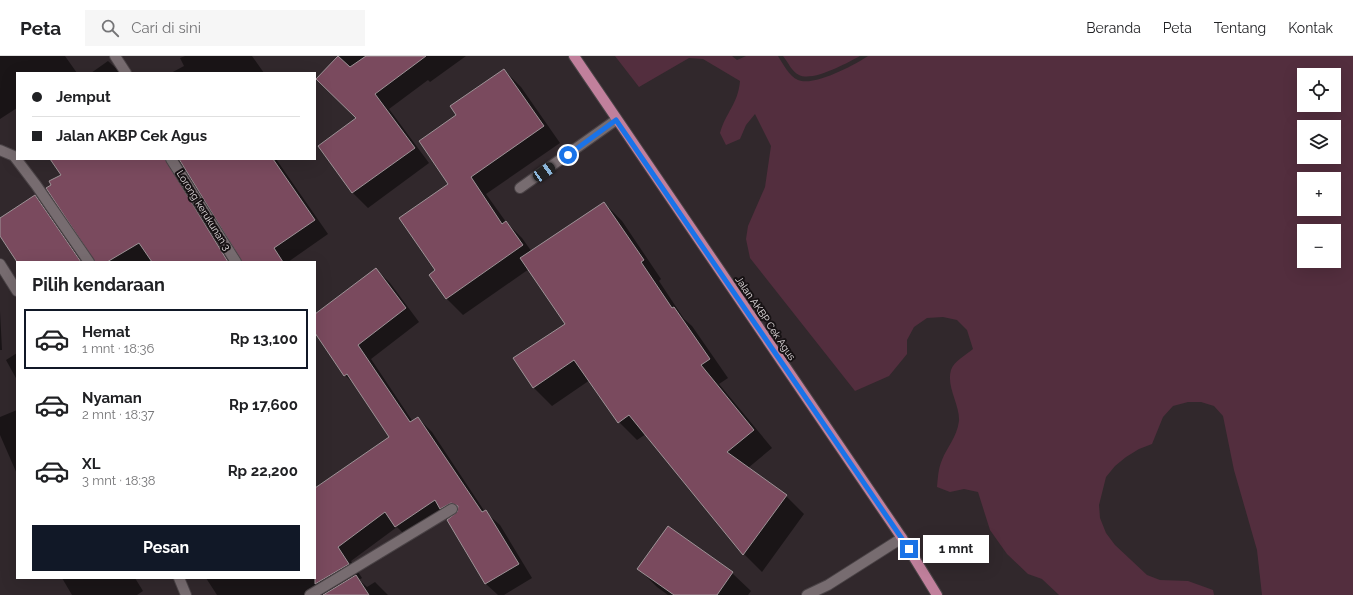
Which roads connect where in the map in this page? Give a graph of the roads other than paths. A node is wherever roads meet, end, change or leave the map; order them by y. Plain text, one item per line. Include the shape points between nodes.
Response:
1 (115, 56) edge
2 (574, 56) edge
3 (125, 72) edge
4 (616, 120) junction
5 (0, 150) edge
6 (16, 159) edge
7 (17, 160) edge
8 (172, 160) edge
9 (520, 188) dead end
10 (88, 261) edge
11 (235, 261) edge
12 (0, 264) edge
13 (16, 289) edge
14 (452, 509) dead end
15 (902, 538) junction
16 (178, 579) edge
17 (186, 595) edge
18 (310, 595) edge
19 (808, 595) edge
20 (937, 595) edge

1 - 3 street
2 - 4 main road, Jalan AKBP Cek Agus
4 - 9 street
4 - 15 main road, Jalan AKBP Cek Agus
5 - 6 street
7 - 10 street
8 - 11 street, Lorong kerukunan 3
12 - 13 street
14 - 18 street
15 - 19 street
15 - 20 main road, Jalan AKBP Cek Agus
16 - 17 street

